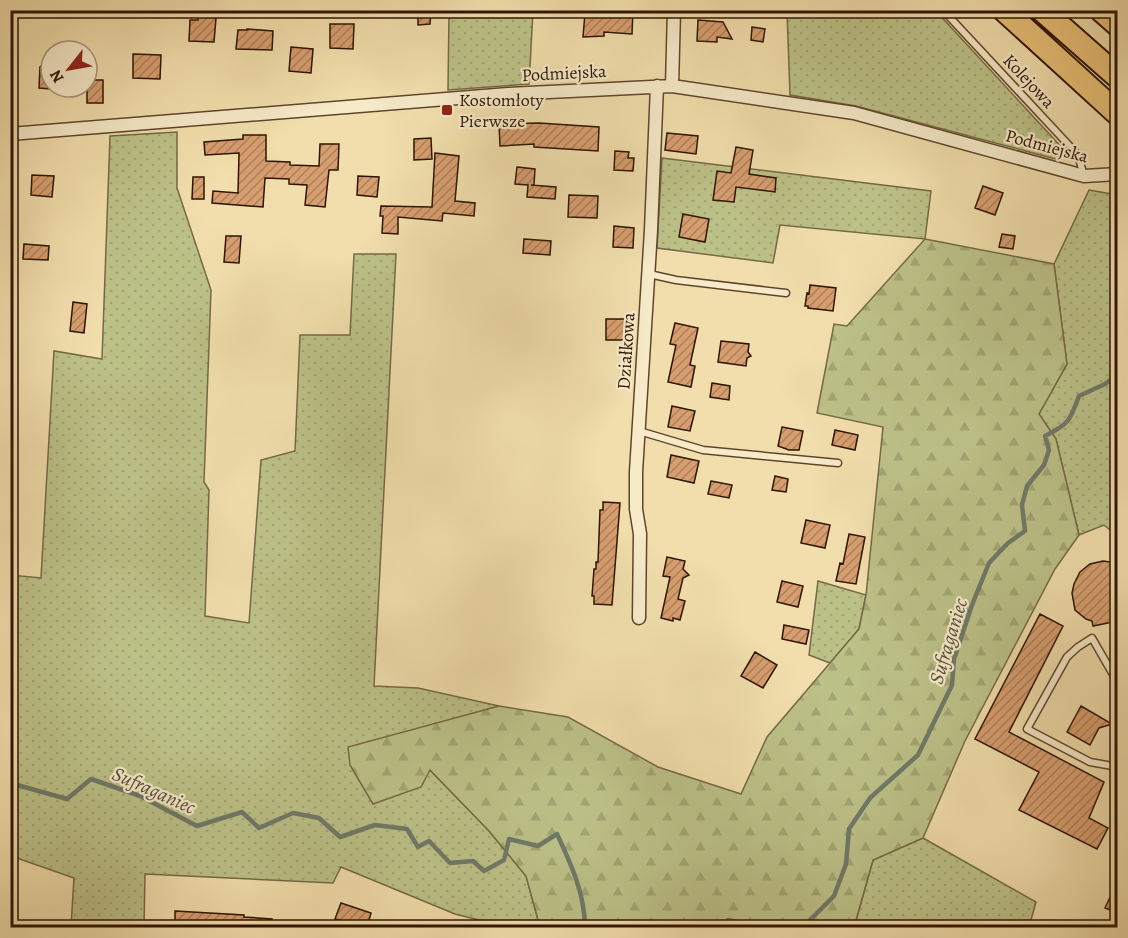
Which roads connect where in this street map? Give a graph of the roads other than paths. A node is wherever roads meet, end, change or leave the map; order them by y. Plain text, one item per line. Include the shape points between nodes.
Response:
1 (674, 10) edge
2 (943, 10) edge
3 (1004, 10) edge
4 (1042, 10) edge
5 (1101, 10) edge
6 (1118, 25) edge
7 (1118, 77) edge
8 (657, 86) junction
9 (672, 86) junction
10 (1118, 114) edge
11 (10, 134) edge
12 (1114, 175) edge
13 (1084, 177) junction
14 (649, 274) junction
15 (786, 293) dead end
16 (639, 430) junction
17 (838, 463) dead end
18 (639, 618) dead end
19 (1118, 683) edge
20 (1118, 766) edge

1 - 9 street
2 - 13 lane, Kolejowa via 1078,155
3 - 10 highway
4 - 7 highway
5 - 6 highway
8 - 9 street, Podmiejska
8 - 11 street, Podmiejska via 508,94
8 - 14 street, Działkowa
9 - 13 street, Podmiejska via 854,113
12 - 13 street, Podmiejska
14 - 15 lane
14 - 16 street, Działkowa
16 - 17 lane via 703,450
16 - 18 street, Działkowa
19 - 20 lane via 1092,638 1067,657 1027,729 1090,762

